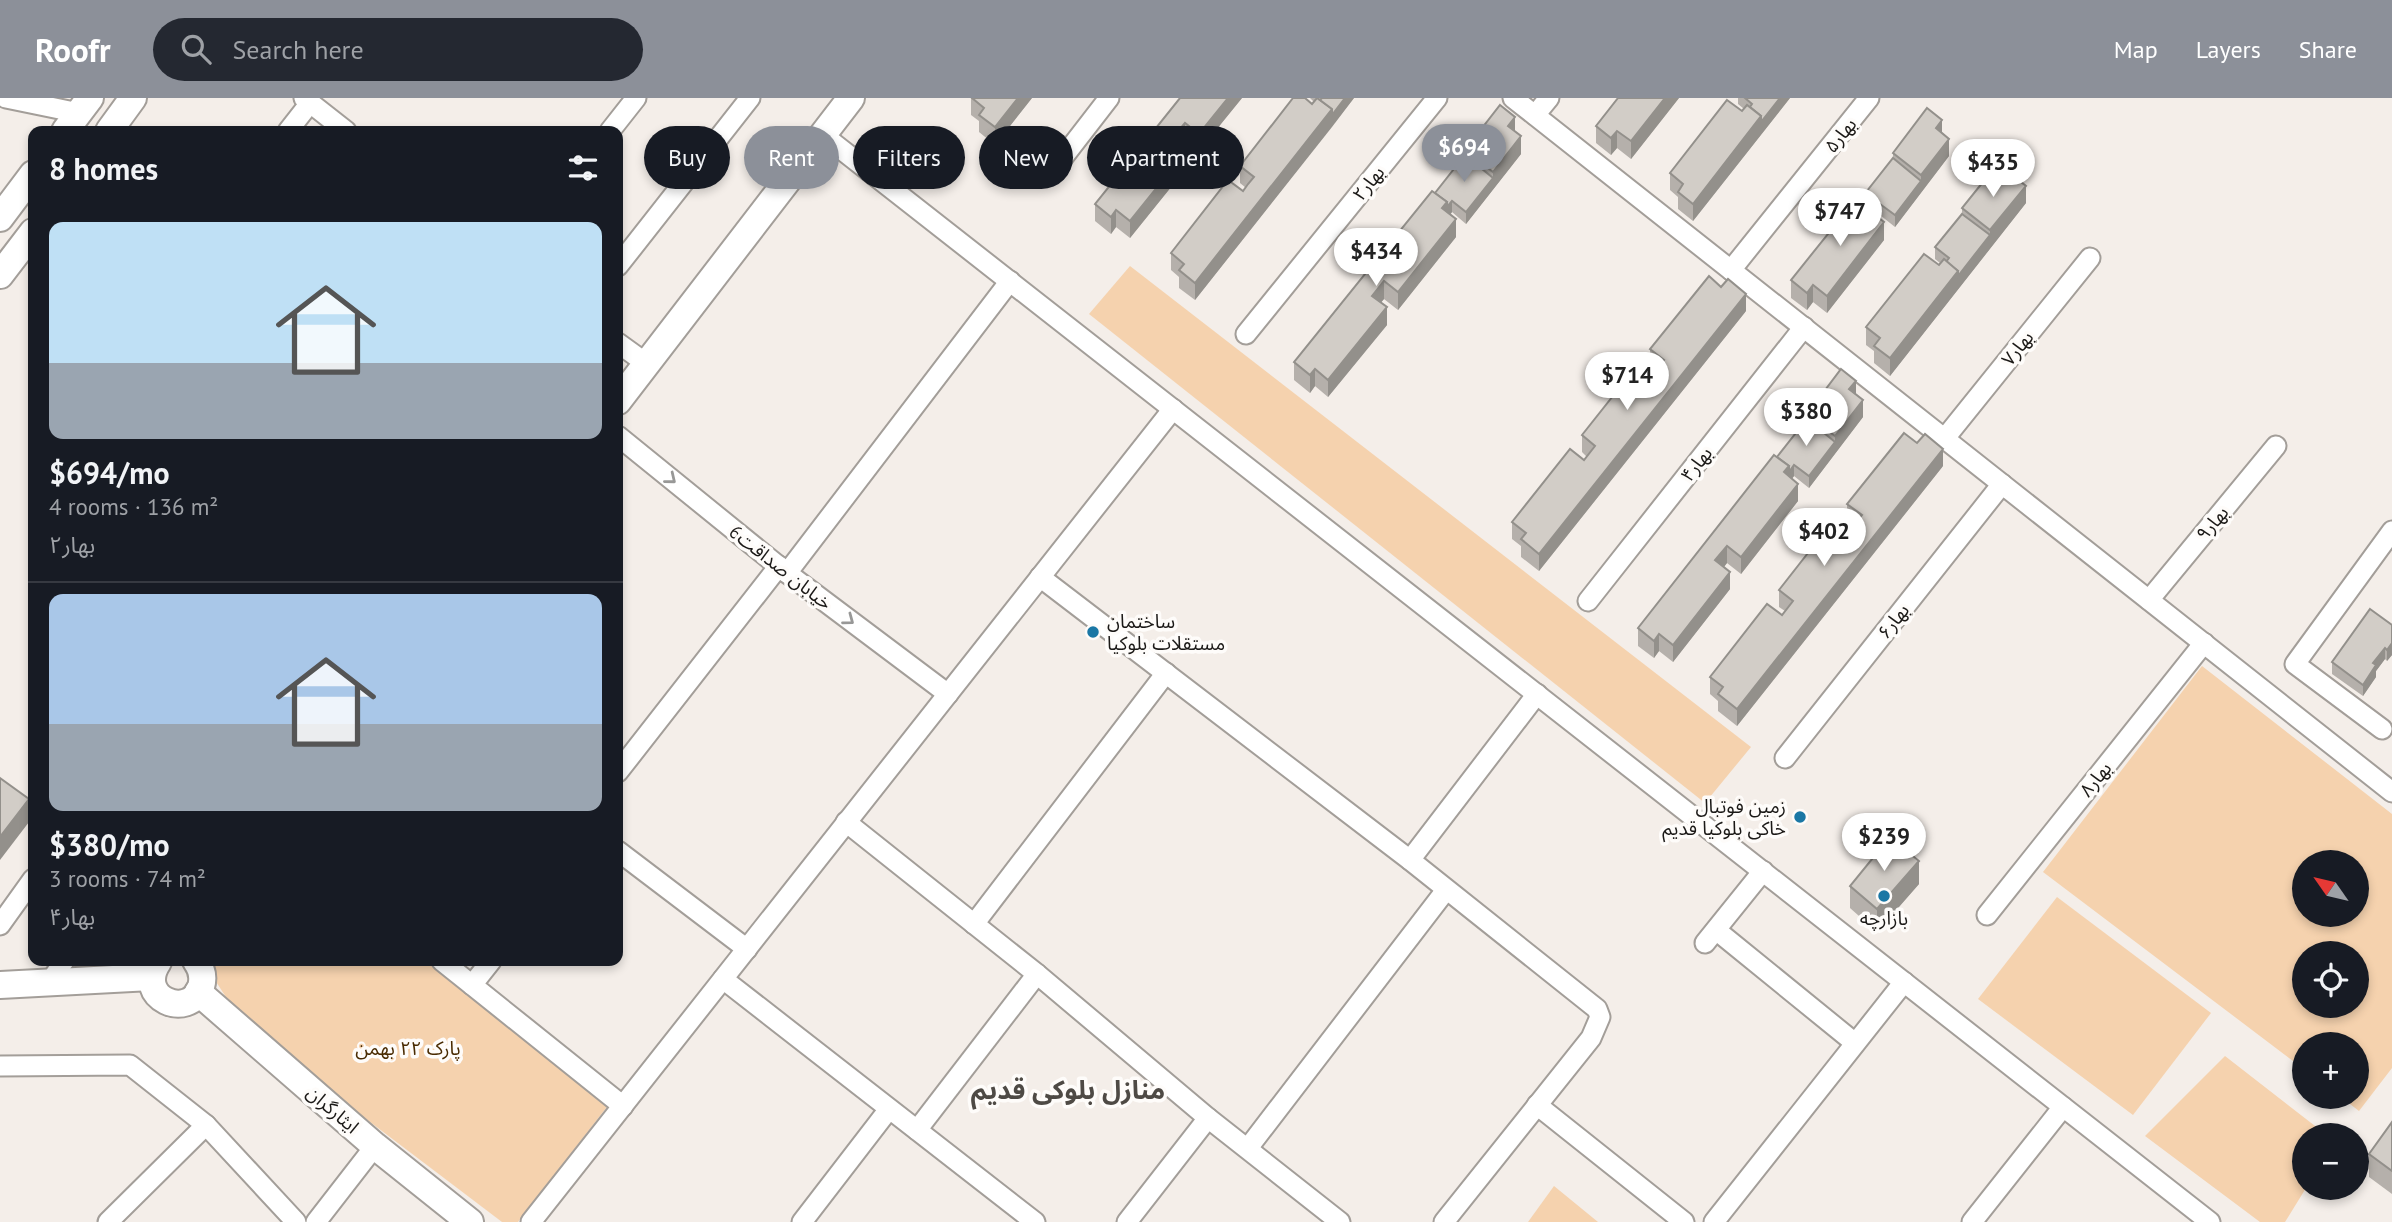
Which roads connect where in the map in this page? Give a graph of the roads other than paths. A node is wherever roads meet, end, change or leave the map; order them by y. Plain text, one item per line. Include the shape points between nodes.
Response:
1 (6, 98) edge
2 (133, 98) edge
3 (635, 98) edge
4 (750, 98) edge
5 (851, 98) edge
6 (1109, 98) edge
7 (1437, 98) edge
8 (1513, 98) edge
9 (1549, 98) edge
10 (1869, 98) edge
11 (307, 100) edge
12 (78, 114) edge
13 (1535, 116) junction
14 (113, 126) edge
15 (291, 126) edge
16 (340, 126) edge
17 (614, 126) edge
18 (830, 126) edge
19 (1073, 145) edge
20 (839, 147) edge
21 (28, 181) edge
22 (781, 189) edge
23 (0, 218) edge
24 (28, 239) edge
25 (2090, 258) dead end
26 (623, 260) edge
27 (1731, 270) junction
28 (0, 275) edge
29 (1010, 281) junction
30 (1804, 327) junction
31 (1247, 334) dead end
32 (623, 347) edge
33 (647, 364) junction
34 (623, 395) edge
35 (1173, 409) junction
36 (1945, 439) junction
37 (623, 440) edge
38 (2276, 446) dead end
39 (2002, 484) junction
40 (2392, 531) edge
41 (783, 569) junction
42 (1040, 577) junction
43 (2149, 600) junction
44 (1588, 601) dead end
45 (2204, 643) junction
46 (1166, 673) junction
47 (948, 694) junction
48 (1537, 694) junction
49 (2382, 729) dead end
50 (1785, 758) dead end
51 (623, 766) edge
52 (2389, 784) edge
53 (846, 822) junction
54 (623, 855) edge
55 (1410, 860) junction
56 (1762, 872) junction
57 (28, 886) edge
58 (1446, 890) junction
59 (1987, 915) dead end
60 (974, 924) junction
61 (0, 925) edge
62 (747, 949) junction
63 (198, 966) edge
64 (448, 966) edge
65 (487, 966) edge
66 (155, 969) edge
67 (57, 972) edge
68 (1037, 974) junction
69 (723, 979) junction
70 (1903, 982) junction
71 (0, 985) edge
72 (472, 985) junction
73 (198, 992) junction
74 (1855, 1043) junction
75 (0, 1066) edge
76 (1536, 1105) junction
77 (623, 1106) junction
78 (2063, 1107) junction
79 (889, 1109) junction
80 (1208, 1118) junction
81 (206, 1125) junction
82 (916, 1130) junction
83 (375, 1146) junction
84 (1248, 1148) junction
85 (1330, 1219) edge
86 (2201, 1219) edge
87 (1032, 1221) edge
88 (108, 1222) edge
89 (296, 1222) edge
90 (316, 1222) edge
91 (470, 1222) edge
92 (531, 1222) edge
93 (802, 1222) edge
94 (1128, 1222) edge
95 (1444, 1222) edge
96 (1684, 1222) edge
97 (1714, 1222) edge
98 (1972, 1222) edge

1 - 12 street
2 - 14 street
3 - 17 street
4 - 26 street
5 - 18 street
6 - 19 street
7 - 31 street, بهار۲
8 - 13 street
9 - 13 street
10 - 27 street, بهار۵
11 - 15 street
11 - 16 street
13 - 27 street
20 - 29 street
21 - 23 street
22 - 33 street
24 - 28 street
25 - 36 street, بهار۷
27 - 30 street
29 - 35 street
29 - 41 street
30 - 36 street
30 - 44 street, بهار۴
32 - 33 street
33 - 34 street
35 - 42 street
35 - 48 street
36 - 39 street
37 -> 41 street, خیابان صداقت6
38 - 43 street, بهار۹
39 - 43 street
39 - 50 street, بهار۶
40 - 49 street via 2295,664
41 -> 47 street, خیابان صداقت6
41 - 51 street
42 - 46 street
42 - 47 street
43 - 45 street
45 - 52 street
45 - 59 street, بهار۸
46 - 55 street
46 - 60 street
47 - 53 street
48 - 55 street
48 - 56 street
53 - 60 street
53 - 62 street
54 - 62 street
55 - 58 street
56 - 70 street
56 - 74 street via 1710,937
57 - 61 street
58 - 76 street via 1597,1009 1600,1017 1591,1038
58 - 84 street
60 - 68 street
62 - 69 street
63 - 73 street via 203,977
64 - 72 street
65 - 72 street
66 - 67 street
66 - 73 street via 153,986 165,1001 174,1004 192,999
67 - 71 street
68 - 80 street
68 - 82 street
69 - 77 street
69 - 79 street
70 - 74 street
70 - 78 street
72 - 77 street
73 - 83 street, ایثارگران
74 - 97 street
75 - 81 street via 131,1065
76 - 95 street
76 - 96 street
77 - 92 street
78 - 86 street
78 - 98 street
79 - 82 street
79 - 93 street
80 - 84 street
80 - 94 street
81 - 88 street
81 - 89 street
82 - 87 street
83 - 90 street
83 - 91 street, ایثارگران
84 - 85 street

